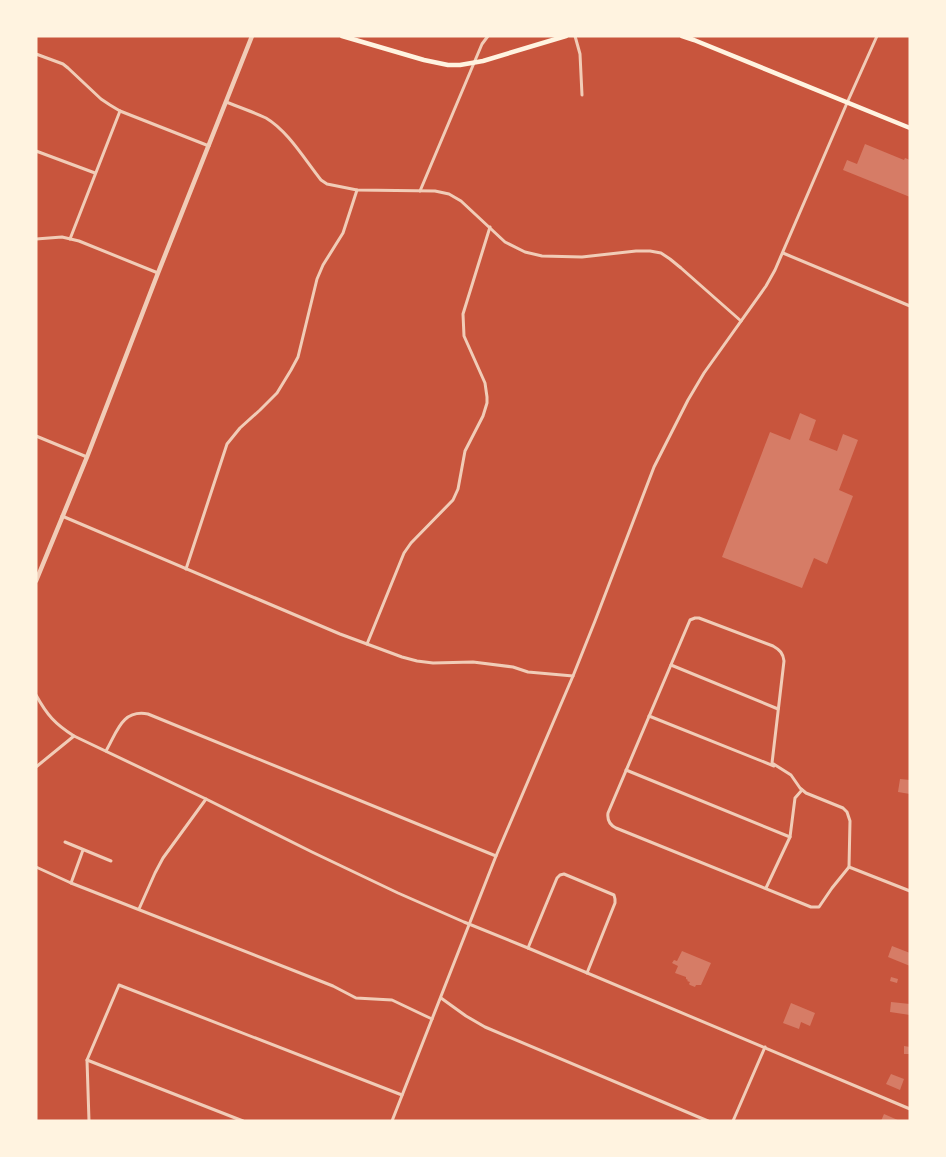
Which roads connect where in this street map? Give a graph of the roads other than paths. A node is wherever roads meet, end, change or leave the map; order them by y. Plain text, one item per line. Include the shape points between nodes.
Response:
1 (252, 36) edge
2 (342, 36) edge
3 (488, 36) edge
4 (566, 36) edge
5 (575, 36) edge
6 (682, 36) edge
7 (878, 36) edge
8 (36, 54) edge
9 (474, 63) junction
10 (582, 95) dead end
11 (226, 102) junction
12 (847, 103) junction
13 (120, 110) junction
14 (910, 128) edge
15 (209, 146) junction
16 (36, 150) edge
17 (95, 173) junction
18 (356, 190) junction
19 (420, 191) junction
20 (490, 227) junction
21 (36, 239) edge
22 (70, 239) junction
23 (783, 254) junction
24 (158, 273) junction
25 (910, 306) edge
26 (741, 321) junction
27 (36, 436) edge
28 (87, 457) junction
29 (62, 516) junction
30 (186, 569) junction
31 (36, 581) edge
32 (367, 644) junction
33 (671, 665) junction
34 (573, 676) junction
35 (36, 695) edge
36 (778, 709) junction
37 (649, 716) junction
38 (74, 736) junction
39 (106, 751) junction
40 (36, 767) edge
41 (777, 767) junction
42 (626, 770) junction
43 (802, 790) junction
44 (206, 799) junction
45 (790, 838) junction
46 (65, 842) dead end
47 (84, 850) junction
48 (496, 856) junction
49 (110, 861) dead end
50 (36, 867) edge
51 (849, 867) junction
52 (71, 883) junction
53 (766, 888) junction
54 (910, 891) edge
55 (139, 909) junction
56 (470, 925) junction
57 (528, 948) junction
58 (587, 973) junction
59 (441, 998) junction
60 (432, 1019) junction
61 (765, 1047) junction
62 (87, 1060) junction
63 (402, 1096) junction
64 (910, 1109) edge
65 (90, 1121) edge
66 (243, 1121) edge
67 (392, 1121) edge
68 (708, 1121) edge
69 (733, 1121) edge

1 - 11 street
2 - 9 main road via 436,63
3 - 9 street
4 - 9 main road
5 - 10 street via 580,54
6 - 12 main road
7 - 12 street
8 - 13 street via 63,64 100,98
9 - 19 street
11 - 15 street
11 - 18 street via 277,126 321,180
12 - 14 main road
12 - 23 street
13 - 15 street
13 - 17 street
15 - 24 street
16 - 17 street
17 - 22 street
18 - 19 street
18 - 30 street via 343,232 317,279 298,357 277,393 228,444
19 - 20 street via 449,194
20 - 26 street via 512,246 542,256 582,257 636,251 661,254 682,268
20 - 32 street via 463,314 464,336 485,383 485,410 468,445 456,495 404,553
21 - 22 street
22 - 24 street
23 - 25 street
23 - 26 street via 771,278
24 - 28 street
26 - 34 street via 704,373 657,461
27 - 28 street
28 - 29 street
29 - 30 street
29 - 31 street
30 - 32 street
32 - 34 street via 417,661 473,662
33 - 36 street
33 - 36 street via 690,620 699,618 773,646 780,650 784,662
33 - 37 street
34 - 48 street
35 - 38 street via 49,716
36 - 41 street via 772,763
37 - 41 street
37 - 42 street
38 - 39 street
38 - 40 street
39 - 44 street
39 - 48 street via 122,722 130,715 148,714
41 - 43 street via 791,775
42 - 45 street
42 - 53 street via 608,817 616,828
43 - 45 street via 795,798
43 - 51 street via 841,806 847,812 850,821
44 - 55 street via 164,858
44 - 56 street
45 - 53 street
46 - 47 street
47 - 49 street
47 - 52 street
48 - 56 street
50 - 52 street
51 - 53 street via 819,907
51 - 54 street
52 - 55 street
55 - 60 street via 334,986 356,998 392,1000
56 - 57 street
56 - 59 street
57 - 58 street
57 - 58 street via 560,875 614,895 615,903
58 - 61 street
59 - 60 street
59 - 68 street via 485,1027
60 - 63 street
61 - 64 street
61 - 69 street
62 - 63 street via 119,985
62 - 65 street
62 - 66 street
63 - 67 street

